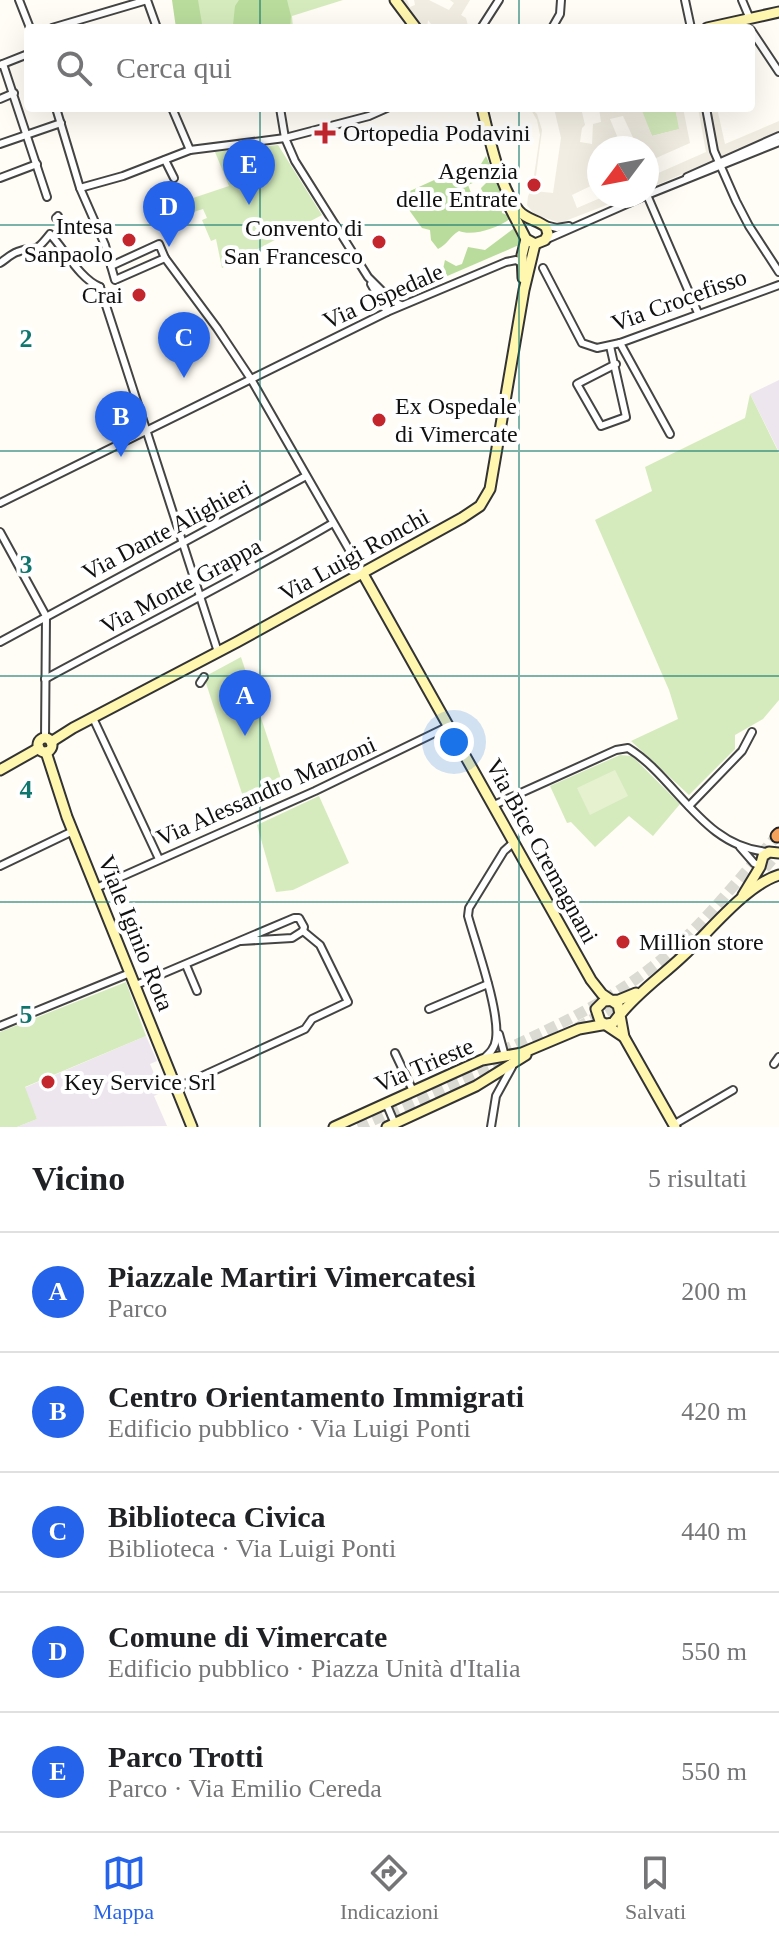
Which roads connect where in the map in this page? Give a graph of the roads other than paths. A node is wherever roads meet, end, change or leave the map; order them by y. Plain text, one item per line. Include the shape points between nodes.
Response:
1 (19, 0) edge
2 (147, 0) edge
3 (499, 0) edge
4 (561, 0) edge
5 (685, 0) edge
6 (742, 0) edge
7 (394, 3) edge
8 (779, 12) edge
9 (28, 24) edge
10 (76, 24) edge
11 (156, 24) edge
12 (407, 24) edge
13 (412, 24) edge
14 (484, 24) edge
15 (554, 24) edge
16 (690, 24) edge
17 (748, 24) edge
18 (755, 35) edge
19 (24, 55) edge
20 (1, 64) edge
21 (779, 72) edge
22 (14, 93) junction
23 (0, 99) edge
24 (57, 112) edge
25 (174, 112) edge
26 (281, 112) edge
27 (378, 112) edge
28 (480, 112) edge
29 (480, 112) edge
30 (707, 112) edge
31 (61, 123) junction
32 (28, 134) junction
33 (285, 138) junction
34 (779, 139) edge
35 (0, 144) edge
36 (190, 150) junction
37 (165, 160) junction
38 (37, 164) junction
39 (720, 164) junction
40 (0, 178) edge
41 (174, 178) dead end
42 (80, 188) junction
43 (659, 190) edge
44 (47, 197) dead end
45 (617, 208) edge
46 (653, 208) edge
47 (539, 223) junction
48 (577, 225) junction
49 (532, 239) junction
50 (531, 256) junction
51 (165, 258) junction
52 (0, 263) edge
53 (521, 263) junction
54 (111, 266) junction
55 (543, 268) dead end
56 (779, 272) edge
57 (368, 277) junction
58 (115, 280) junction
59 (779, 285) edge
60 (100, 287) junction
61 (524, 290) junction
62 (405, 306) junction
63 (387, 312) junction
64 (698, 313) junction
65 (620, 343) junction
66 (610, 346) junction
67 (616, 364) junction
68 (251, 379) junction
69 (145, 431) junction
70 (670, 434) dead end
71 (306, 476) junction
72 (0, 503) edge
73 (333, 523) junction
74 (0, 532) edge
75 (181, 543) junction
76 (363, 574) junction
77 (199, 595) junction
78 (46, 616) junction
79 (0, 642) edge
80 (219, 653) junction
81 (45, 679) junction
82 (93, 718) junction
83 (449, 726) junction
84 (752, 732) dead end
85 (45, 745) junction
86 (0, 770) edge
87 (494, 805) junction
88 (689, 806) junction
89 (73, 831) junction
90 (514, 842) junction
91 (734, 842) junction
92 (774, 852) edge
93 (159, 859) junction
94 (0, 866) edge
95 (760, 866) junction
96 (774, 876) edge
97 (96, 888) junction
98 (737, 905) junction
99 (303, 931) junction
100 (241, 941) junction
101 (186, 965) junction
102 (131, 973) junction
103 (591, 980) junction
104 (488, 984) junction
105 (136, 985) junction
106 (197, 991) dead end
107 (639, 992) junction
108 (611, 1000) junction
109 (429, 1009) dead end
110 (596, 1009) junction
111 (620, 1015) junction
112 (606, 1024) junction
113 (0, 1026) edge
114 (496, 1026) junction
115 (579, 1029) junction
116 (624, 1037) junction
117 (533, 1050) junction
118 (395, 1053) dead end
119 (505, 1056) junction
120 (779, 1057) edge
121 (482, 1060) junction
122 (514, 1064) junction
123 (774, 1064) dead end
124 (476, 1086) junction
125 (176, 1088) junction
126 (733, 1090) dead end
127 (413, 1091) junction
128 (496, 1096) junction
129 (386, 1103) junction
130 (391, 1125) edge
131 (674, 1126) edge
132 (192, 1127) edge
133 (334, 1127) edge
134 (491, 1127) edge

1 - 9 street
2 - 10 street
2 - 11 street
3 - 14 street
4 - 15 street
5 - 16 street
6 - 17 street
7 - 12 street
7 - 13 street
8 - 17 street
18 - 21 street
19 - 20 street
20 - 22 street
22 - 23 street
22 - 32 street
24 - 31 street
25 - 36 street
26 - 33 street
27 - 33 street
28 - 47 street via 511,197 520,213
29 - 49 street via 492,166
30 - 39 street
31 - 32 street
31 - 42 street
32 - 35 street
32 - 38 street
33 - 36 street
33 - 57 street
34 - 39 street
36 - 37 street
37 - 41 street
37 - 42 street
38 - 40 street
38 - 44 street
39 - 43 street
39 - 56 street via 742,214
42 - 54 street
45 - 48 street
46 - 64 street
47 - 48 street via 557,228
47 - 49 street via 528,225
47 - 49 street via 547,230
48 - 49 street
49 - 50 street, Via Luigi Ronchi
49 - 53 street, Via Luigi Ronchi
50 - 53 street, Via Ospedale
50 - 61 street, Via Luigi Ronchi
51 - 54 street via 159,244
51 - 58 street
51 - 68 street
52 - 60 street via 17,252 39,248 50,234 89,283
53 - 61 street, Via Luigi Ronchi
53 - 62 street, Via Ospedale via 506,262
54 - 58 street
55 - 66 street, Via Crocefisso via 582,343
57 - 62 street via 392,301
57 - 63 street
58 - 60 street
59 - 64 street, Via Crocefisso
60 - 69 street
61 - 76 street, Via Luigi Ronchi via 486,498 471,513
62 - 63 street, Via Ospedale
63 - 68 street, Via Ospedale
64 - 65 street, Via Crocefisso
65 - 66 street, Via Crocefisso
65 - 70 street
66 - 67 street
67 - 67 street via 577,384 601,426 626,417
68 - 69 street, Via Ospedale
68 - 71 street
69 - 72 street, Via Ospedale
69 - 75 street
71 - 73 street
71 - 75 street, Via Dante Alighieri
73 - 76 street
73 - 77 street, Via Monte Grappa
74 - 78 street
75 - 77 street
75 - 78 street, Via Dante Alighieri
76 - 80 street, Via Luigi Ronchi
76 - 83 street, Via Bice Cremagnani
77 - 80 street
77 - 81 street, Via Monte Grappa
78 - 79 street, Via Dante Alighieri
78 - 81 street
80 - 82 street, Via Luigi Ronchi
81 - 85 street
82 - 85 street
82 - 93 street
83 - 87 street, Via Bice Cremagnani
83 - 93 street, Via Alessandro Manzoni
84 - 88 street via 742,751
85 - 86 street
85 - 89 street, Viale Iginio Rota
87 - 88 street via 625,748
87 - 90 street, Via Bice Cremagnani
88 - 91 street via 715,832
89 - 94 street
89 - 97 street, Viale Iginio Rota
90 - 103 street, Via Bice Cremagnani
90 - 104 street via 469,908
91 - 92 street
91 - 95 street
92 - 95 street via 763,856
93 - 97 street, Via Alessandro Manzoni
95 - 96 street via 764,874
95 - 98 street
96 - 98 street
97 - 102 street, Viale Iginio Rota
98 - 107 street
99 - 100 street via 292,938
99 - 100 street via 303,922 294,918
99 - 125 street via 320,945 348,1002 312,1019 305,1029
100 - 101 street
101 - 105 street
101 - 106 street
102 - 105 street, Viale Iginio Rota
102 - 113 street
103 - 108 street, Via Bice Cremagnani
103 - 110 street, Via Bice Cremagnani
104 - 109 street
104 - 114 street
105 - 125 street, Viale Iginio Rota
107 - 108 street
107 - 111 street
108 - 110 street
108 - 111 street
110 - 112 street via 598,1020
110 - 115 street, Via Trieste
111 - 112 street
111 - 116 street
112 - 115 street, Via Trieste
112 - 116 street
114 - 119 street
114 - 121 street via 494,1046
115 - 117 street, Via Trieste
116 - 131 street
117 - 119 street, Via Trieste
117 - 122 street, Via Trieste
118 - 127 street
119 - 121 street, Via Trieste
120 - 123 street
121 - 127 street, Via Trieste
122 - 124 street, Via Trieste
122 - 128 street
124 - 128 street via 490,1084
124 - 130 street, Via Trieste
125 - 132 street, Viale Iginio Rota
126 - 131 street
127 - 129 street, Via Trieste
128 - 134 street
129 - 130 street
129 - 133 street, Via Trieste

